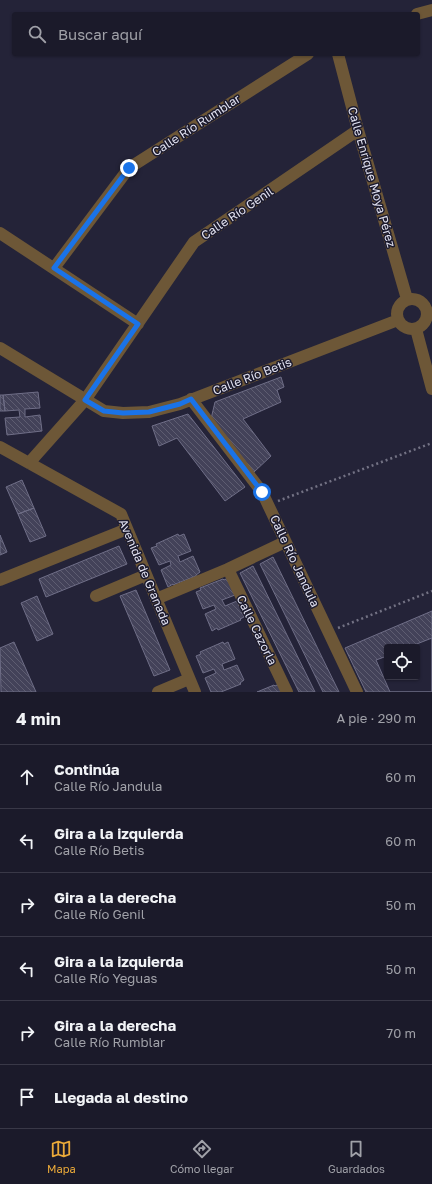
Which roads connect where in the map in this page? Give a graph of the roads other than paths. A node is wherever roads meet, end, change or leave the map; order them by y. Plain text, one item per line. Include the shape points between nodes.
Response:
1 (432, 10) edge
2 (420, 13) edge
3 (305, 56) edge
4 (339, 56) edge
5 (358, 130) junction
6 (0, 233) edge
7 (54, 268) junction
8 (407, 299) junction
9 (429, 307) edge
10 (398, 320) junction
11 (138, 324) junction
12 (416, 329) junction
13 (0, 348) edge
14 (432, 389) edge
15 (191, 399) junction
16 (85, 400) junction
17 (0, 447) edge
18 (29, 463) junction
19 (127, 529) junction
20 (285, 542) junction
21 (228, 569) junction
22 (146, 575) junction
23 (0, 580) edge
24 (96, 596) dead end
25 (156, 599) junction
26 (190, 680) junction
27 (158, 692) edge
28 (195, 692) edge
29 (287, 692) edge
30 (357, 692) edge

1 - 2 street
3 - 7 street, Calle Río Rumblar via 129,168
4 - 5 street, Calle Enrique Moya Pérez
5 - 8 street, Calle Enrique Moya Pérez
5 - 11 street, Calle Río Genil via 194,242
6 - 7 street
7 - 11 street
8 - 9 street via 419,300
8 - 10 street via 399,305 396,315
9 - 12 street via 425,323
10 - 12 street via 403,327
10 - 15 street, Calle Río Betis
11 - 16 street, Calle Río Genil
12 - 14 street
13 - 16 street, Calle Río Betis
15 - 16 street, Calle Río Betis via 149,412 123,413 104,411
15 - 20 street, Calle Río Jandula via 262,492
16 - 18 street, Calle Río Genil
17 - 18 street, Avenida de Granada
18 - 19 street, Avenida de Granada via 121,514
19 - 22 street, Avenida de Granada
19 - 23 street
20 - 21 street
20 - 30 street, Calle Río Jandula
21 - 25 street
21 - 29 street, Calle Cazorla
22 - 24 street
22 - 25 street, Avenida de Granada
25 - 26 street, Avenida de Granada
26 - 27 street
26 - 28 street, Avenida de Granada

